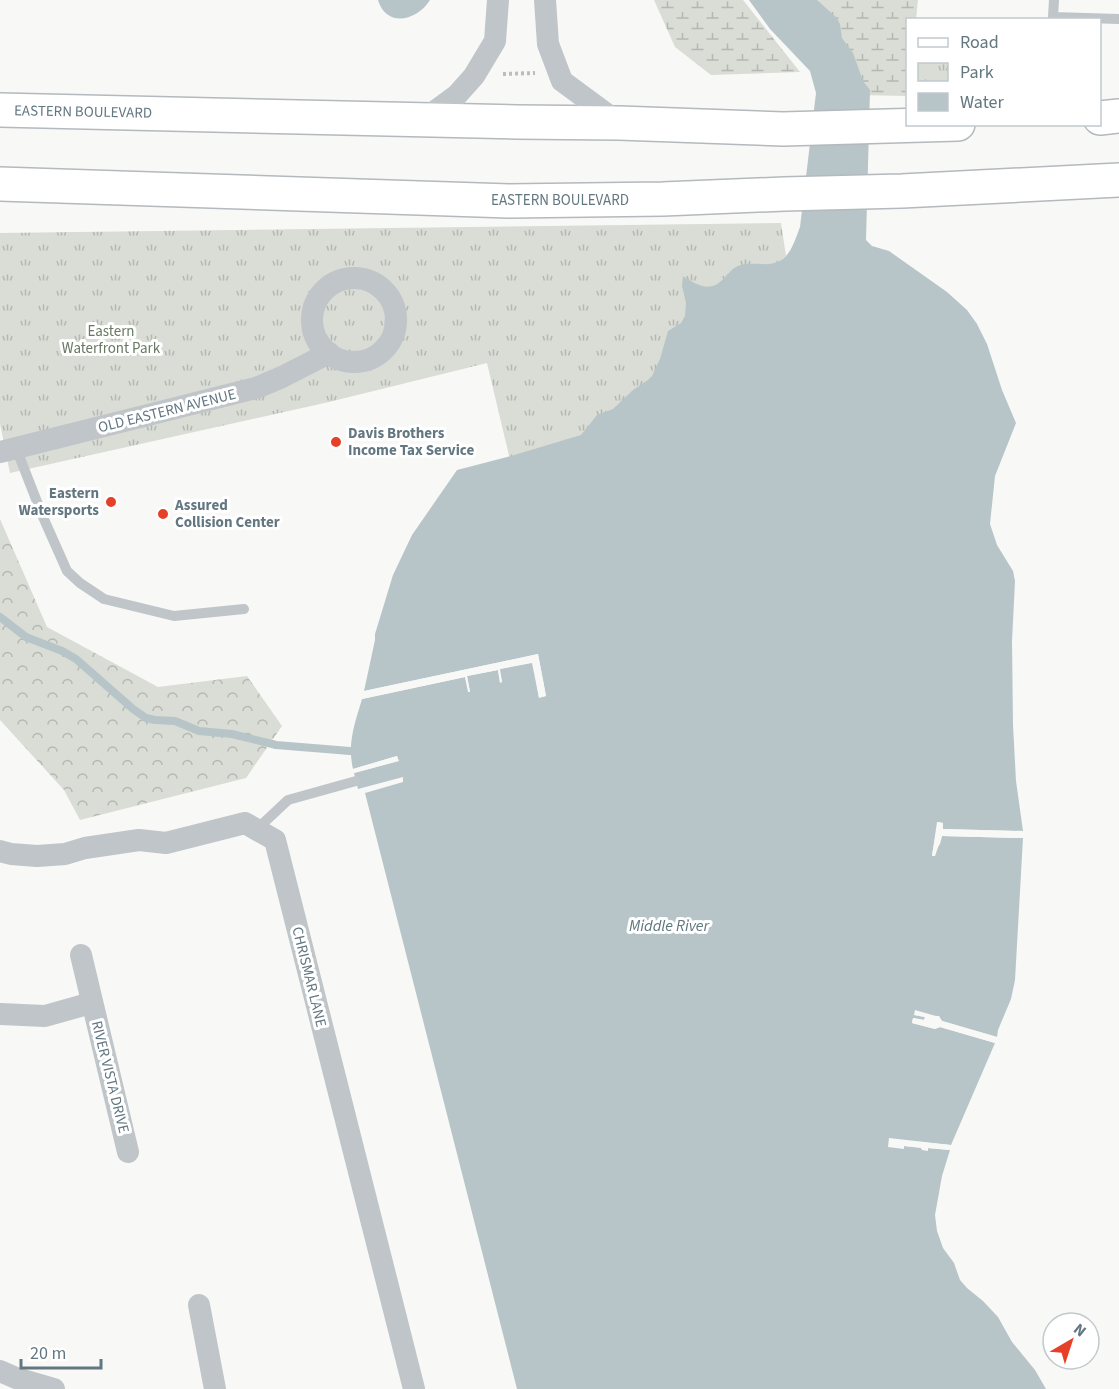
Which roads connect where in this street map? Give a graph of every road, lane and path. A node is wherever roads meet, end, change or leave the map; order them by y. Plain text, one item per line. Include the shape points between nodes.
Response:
1 (498, 0) edge
2 (545, 0) edge
3 (1054, 0) edge
4 (1086, 18) edge
5 (1101, 18) edge
6 (1119, 19) edge
7 (542, 73) dead end
8 (493, 74) dead end
9 (0, 111) edge
10 (1119, 116) edge
11 (1101, 118) edge
12 (423, 120) junction
13 (620, 123) junction
14 (919, 126) edge
15 (1119, 180) edge
16 (0, 184) edge
17 (329, 353) dead end
18 (8, 450) edge
19 (244, 609) dead end
20 (356, 781) dead end
21 (257, 830) junction
22 (0, 851) edge
23 (81, 955) dead end
24 (92, 1003) junction
25 (0, 1014) edge
26 (128, 1152) dead end
27 (199, 1305) dead end
28 (0, 1371) edge
29 (54, 1389) edge
30 (215, 1389) edge
31 (414, 1389) edge

1 - 12 street via 495,41 474,76 457,95
2 - 13 street via 548,44 562,81
3 - 4 lane via 1053,17
5 - 6 lane
7 - 8 path
9 - 12 main road, EASTERN BOULEVARD
10 - 11 main road
12 - 13 main road, EASTERN BOULEVARD
13 - 14 main road, EASTERN BOULEVARD via 783,129
15 - 16 main road, EASTERN BOULEVARD via 902,191 509,201
17 - 18 street, OLD EASTERN AVENUE via 256,388
18 - 19 lane via 67,571 80,583 104,599 174,616
20 - 21 lane via 288,800
21 - 22 street via 245,823 166,843 140,840 65,854 37,856
21 - 31 street, CHRISMAR LANE via 275,840
23 - 24 street, RIVER VISTA DRIVE
24 - 25 street, RIVER VISTA DRIVE via 45,1016
24 - 26 street, RIVER VISTA DRIVE
27 - 30 street
28 - 29 street

